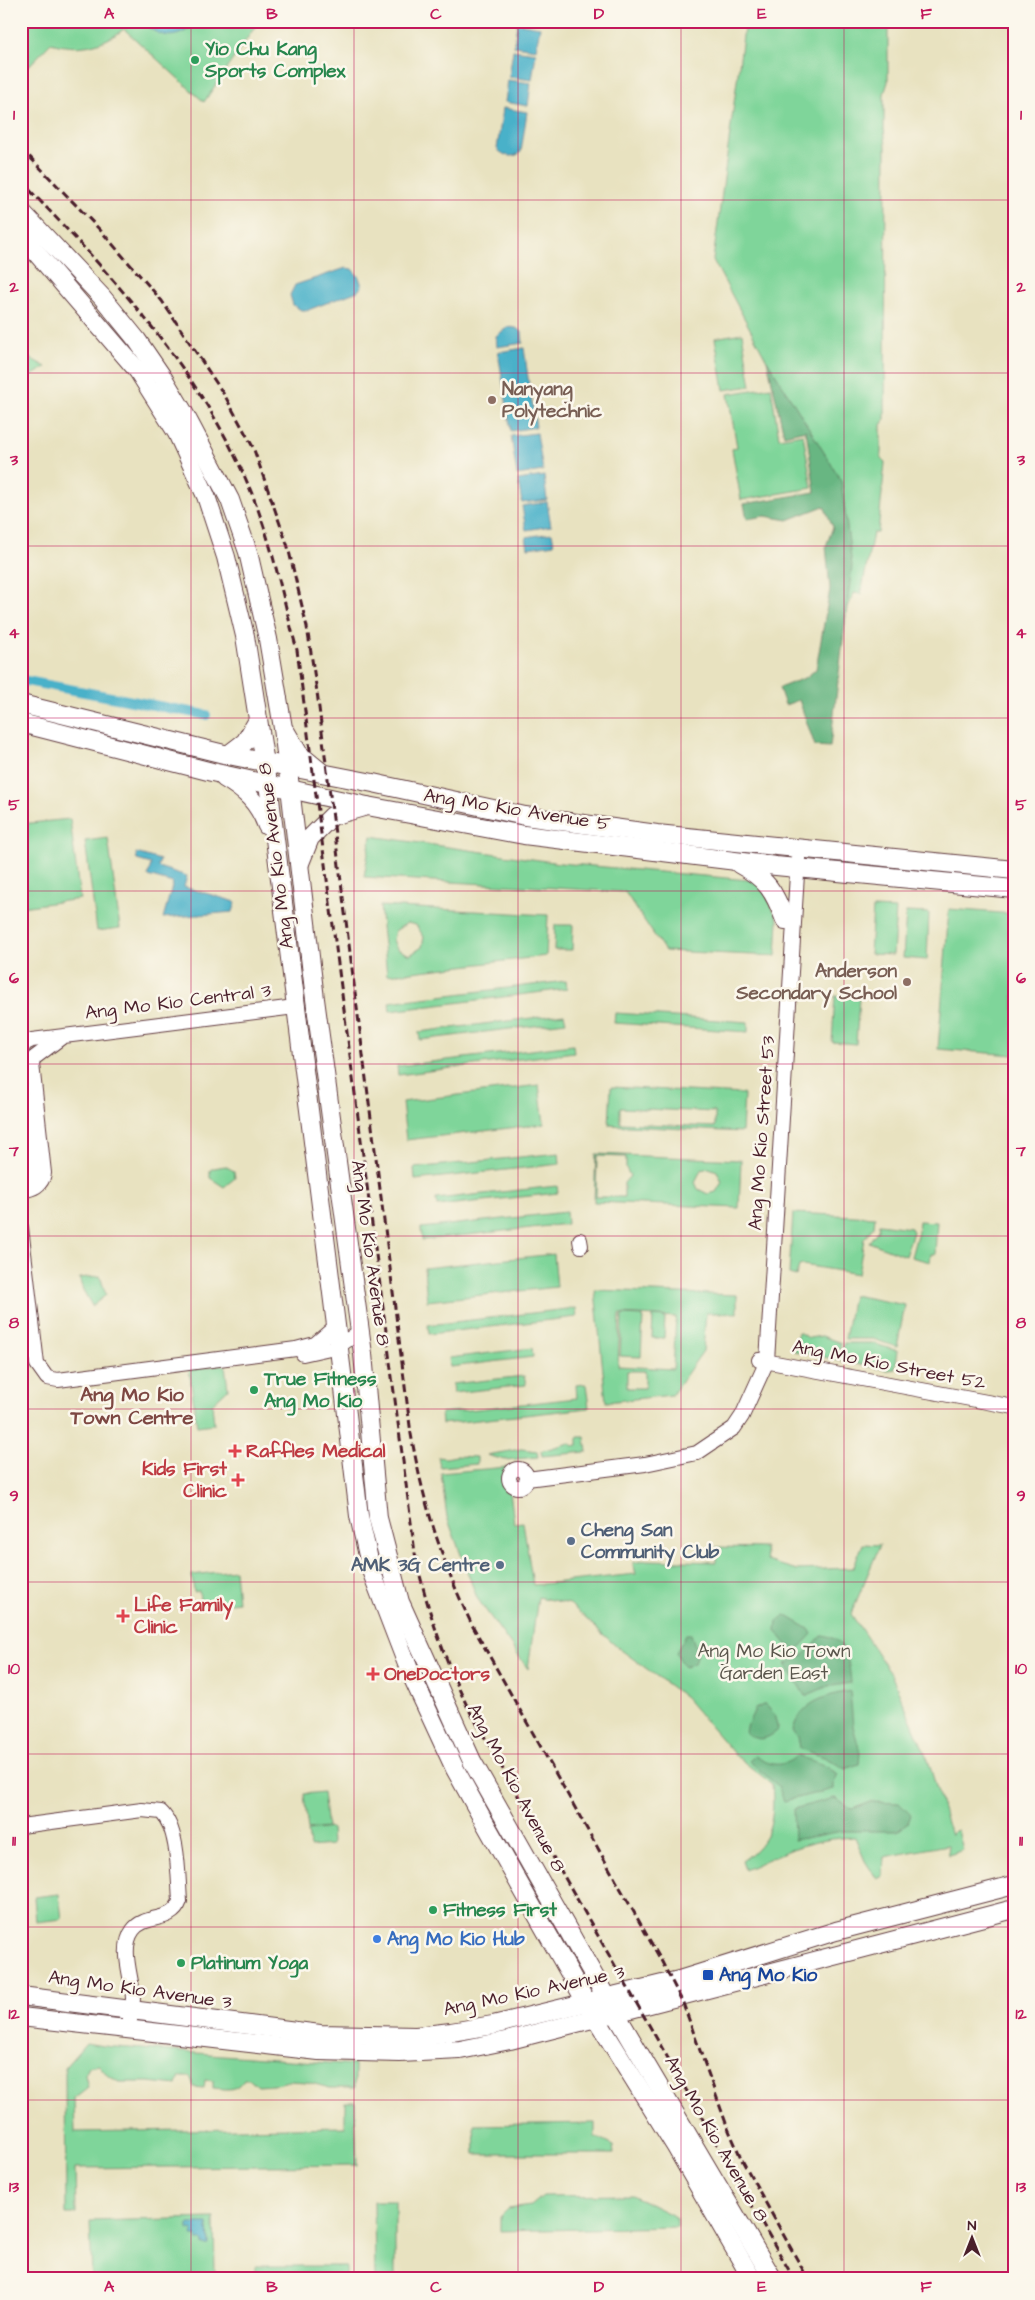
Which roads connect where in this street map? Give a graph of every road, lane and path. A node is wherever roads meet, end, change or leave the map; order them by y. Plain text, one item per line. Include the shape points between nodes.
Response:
1 (21, 211) edge
2 (21, 235) edge
3 (21, 704) edge
4 (258, 720) junction
5 (21, 722) edge
6 (283, 728) junction
7 (228, 755) junction
8 (264, 763) junction
9 (288, 767) junction
10 (212, 772) junction
11 (324, 774) junction
12 (268, 783) junction
13 (290, 788) junction
14 (368, 806) junction
15 (274, 845) junction
16 (794, 847) junction
17 (732, 860) junction
18 (299, 865) junction
19 (793, 867) junction
20 (1014, 870) edge
21 (1014, 889) edge
22 (785, 920) junction
23 (295, 1007) junction
24 (28, 1056) edge
25 (21, 1087) edge
26 (22, 1185) edge
27 (344, 1223) junction
28 (323, 1225) junction
29 (21, 1227) edge
30 (336, 1326) junction
31 (360, 1332) junction
32 (339, 1346) junction
33 (234, 1358) junction
34 (762, 1360) junction
35 (1014, 1407) edge
36 (526, 1476) dead end
37 (21, 1826) edge
38 (1014, 1885) edge
39 (1014, 1909) edge
40 (574, 1980) junction
41 (21, 1996) edge
42 (606, 1997) junction
43 (586, 2002) junction
44 (562, 2009) junction
45 (131, 2010) junction
46 (616, 2013) junction
47 (21, 2017) edge
48 (596, 2018) junction
49 (128, 2030) junction
50 (752, 2279) edge
51 (773, 2279) edge

1 - 6 main road, Ang Mo Kio Avenue 8 via 102,296 137,340 184,413 230,500 248,552
2 - 4 main road, Ang Mo Kio Avenue 8 via 138,370 177,433 206,496 226,557 246,636
3 - 7 main road, Ang Mo Kio Avenue 5
4 - 7 main road via 244,742
4 - 8 main road, Ang Mo Kio Avenue 8
5 - 10 main road, Ang Mo Kio Avenue 5
6 - 9 main road, Ang Mo Kio Avenue 8
6 - 11 main road via 299,754
7 - 8 main road, Ang Mo Kio Avenue 5
8 - 9 main road, Ang Mo Kio Avenue 5
8 - 12 main road, Ang Mo Kio Avenue 8
9 - 11 main road, Ang Mo Kio Avenue 5
9 - 13 main road, Ang Mo Kio Avenue 8
10 - 12 main road, Ang Mo Kio Avenue 5
10 - 15 main road via 252,798 261,809
11 - 16 main road, Ang Mo Kio Avenue 5 via 525,816 640,832
12 - 13 main road, Ang Mo Kio Avenue 5
12 - 15 main road, Ang Mo Kio Avenue 8
13 - 14 main road, Ang Mo Kio Avenue 5
13 - 18 main road, Ang Mo Kio Avenue 8
14 - 17 main road, Ang Mo Kio Avenue 5 via 524,836
14 - 18 main road via 332,816 310,838
15 - 23 main road, Ang Mo Kio Avenue 8
16 - 19 street, Ang Mo Kio Street 53
16 - 20 main road, Ang Mo Kio Avenue 5
17 - 19 main road, Ang Mo Kio Avenue 5
17 - 22 main road via 768,884
18 - 27 main road, Ang Mo Kio Avenue 8
19 - 21 main road, Ang Mo Kio Avenue 5
19 - 22 street, Ang Mo Kio Street 53
19 - 34 street, Ang Mo Kio Street 53
22 - 34 street, Ang Mo Kio Street 53
23 - 24 street, Ang Mo Kio Central 3 via 28,1041 24,1044
23 - 28 main road, Ang Mo Kio Avenue 8
24 - 26 street via 44,1173 43,1181 31,1190
25 - 26 street via 32,1170
27 - 28 main road via 341,1230 333,1232
27 - 31 main road, Ang Mo Kio Avenue 8
28 - 30 main road, Ang Mo Kio Avenue 8
29 - 33 street via 38,1364 47,1378 58,1380
30 - 32 main road, Ang Mo Kio Avenue 8
30 - 33 street via 309,1347
31 - 32 street
31 - 42 main road, Ang Mo Kio Avenue 8 via 378,1518 400,1602 472,1761
32 - 33 street via 254,1360
32 - 40 main road, Ang Mo Kio Avenue 8 via 359,1516 372,1573 410,1672 455,1769
34 - 35 street, Ang Mo Kio Street 52
34 - 36 street, Ang Mo Kio Street 53 via 742,1416 734,1428 697,1453 645,1464
37 - 45 street via 142,1810 161,1812 169,1822 180,1901 170,1915 142,1923 130,1935 127,1954 133,1998
38 - 42 main road, Ang Mo Kio Avenue 3 via 836,1931 679,1980
39 - 46 main road, Ang Mo Kio Avenue 3
40 - 43 main road, Ang Mo Kio Avenue 8
40 - 44 main road via 570,1999
41 - 45 main road, Ang Mo Kio Avenue 3
42 - 43 main road, Ang Mo Kio Avenue 3
42 - 46 main road, Ang Mo Kio Avenue 8
43 - 44 main road, Ang Mo Kio Avenue 3
43 - 48 main road, Ang Mo Kio Avenue 8
44 - 45 main road, Ang Mo Kio Avenue 3 via 493,2025 416,2036 320,2034
45 - 49 street
46 - 48 main road, Ang Mo Kio Avenue 3
46 - 51 main road, Ang Mo Kio Avenue 8
47 - 49 main road, Ang Mo Kio Avenue 3
48 - 49 main road, Ang Mo Kio Avenue 3 via 485,2045 400,2053 319,2052
48 - 50 main road, Ang Mo Kio Avenue 8

